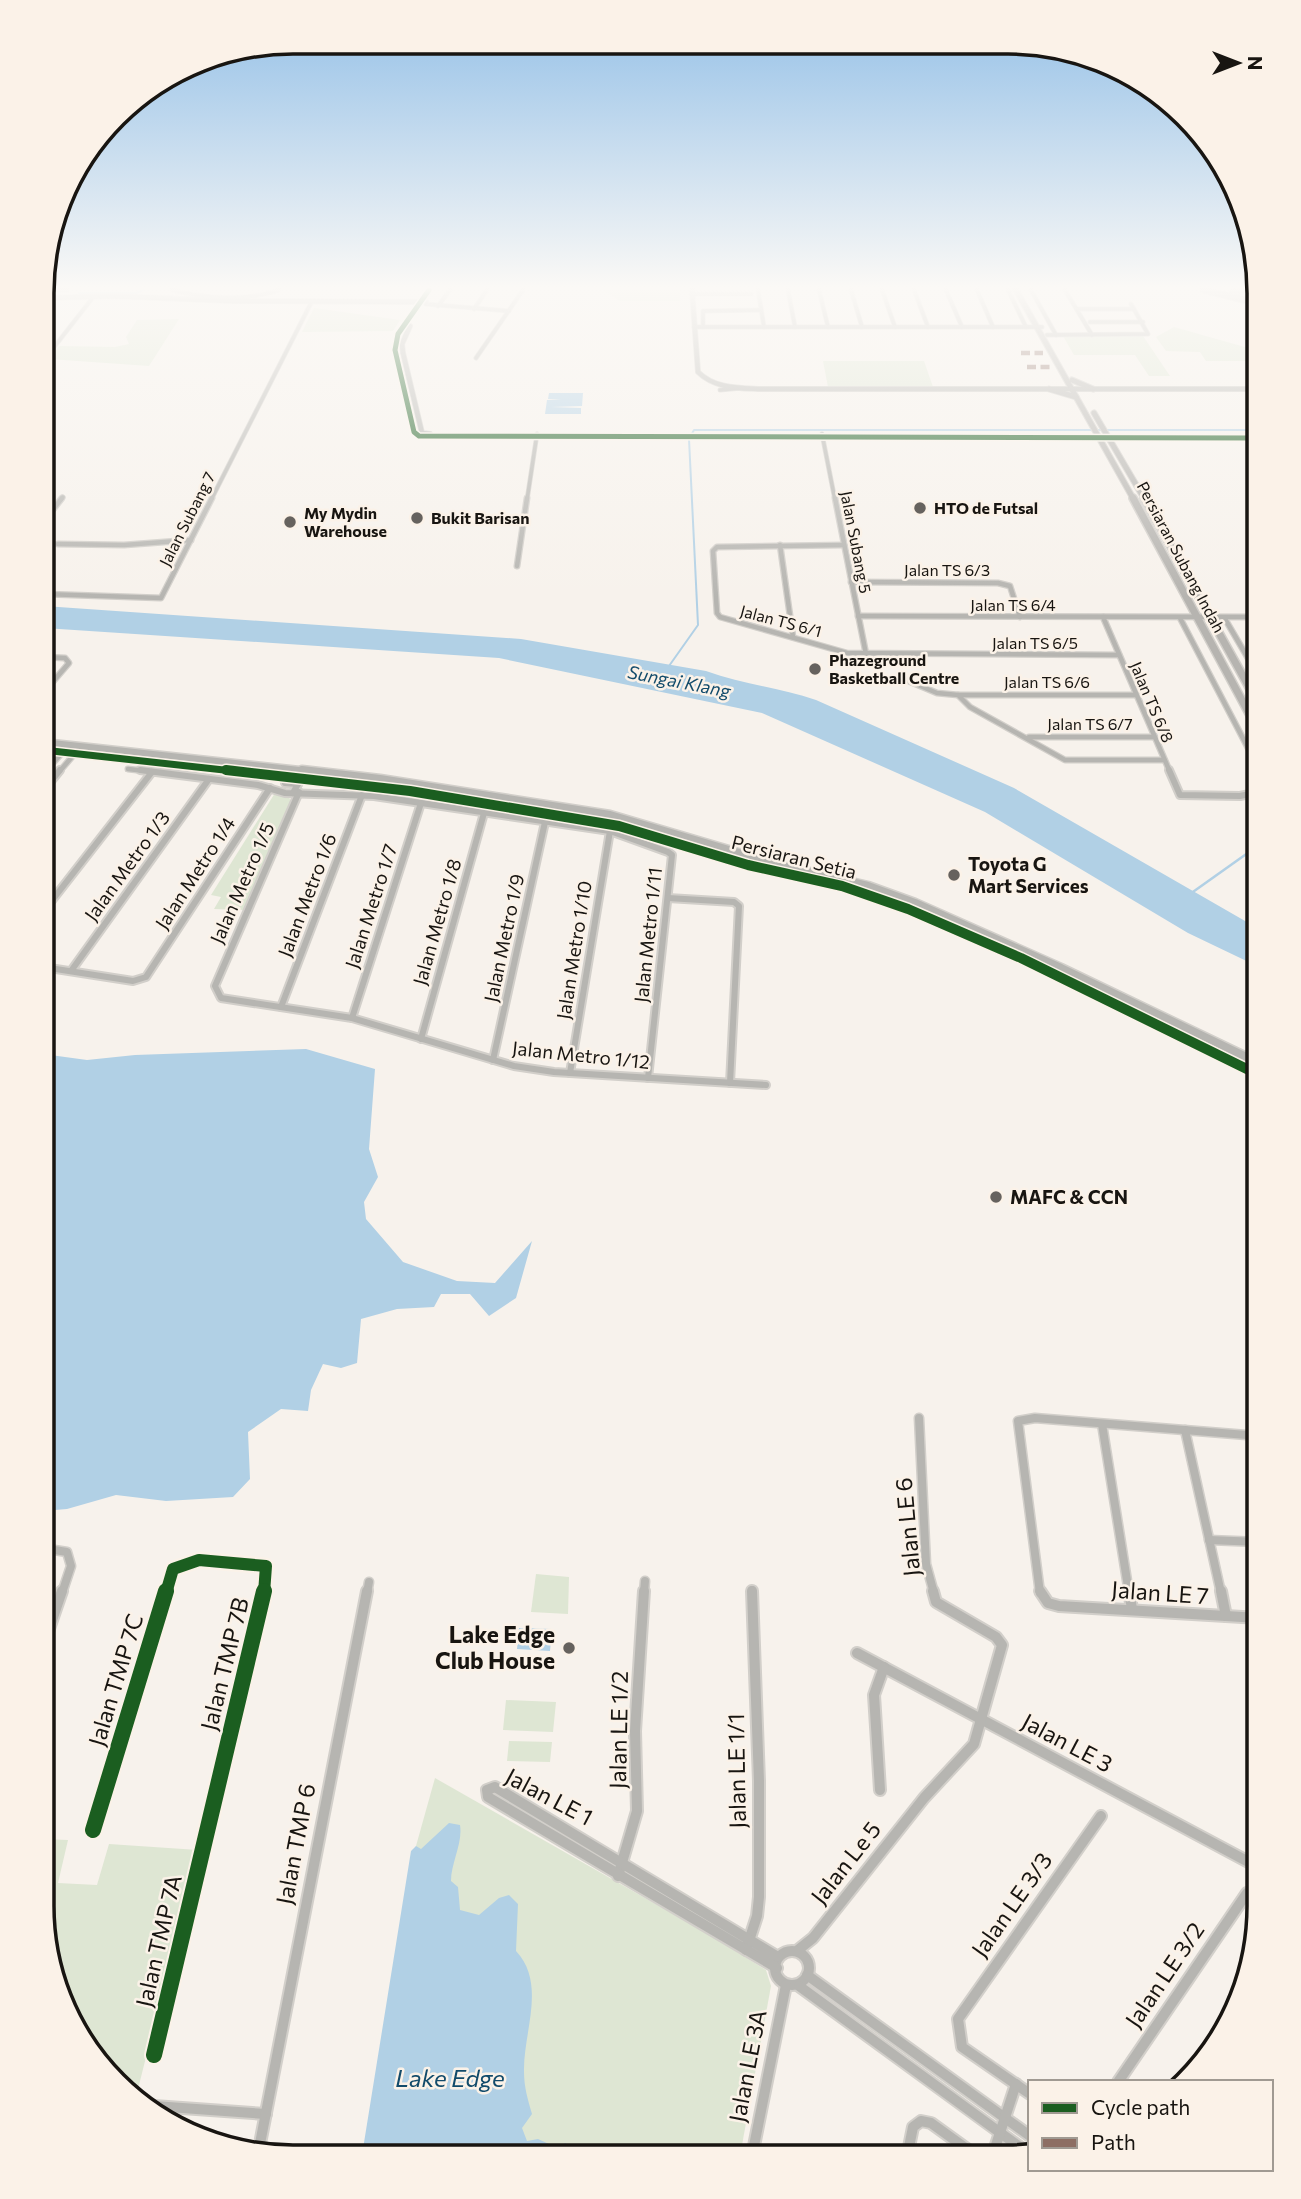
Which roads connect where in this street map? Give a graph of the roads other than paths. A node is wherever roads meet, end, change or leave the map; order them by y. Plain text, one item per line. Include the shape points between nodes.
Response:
1 (266, 393) edge
2 (405, 393) edge
3 (413, 393) edge
4 (1062, 393) edge
5 (1076, 393) edge
6 (1088, 393) edge
7 (1079, 398) junction
8 (1099, 433) junction
9 (1108, 433) junction
10 (823, 435) junction
11 (537, 436) junction
12 (1247, 436) edge
13 (63, 497) dead end
14 (54, 508) edge
15 (191, 540) junction
16 (58, 544) dead end
17 (780, 545) junction
18 (844, 545) junction
19 (517, 566) dead end
20 (851, 582) junction
21 (54, 594) edge
22 (858, 616) junction
23 (1020, 617) junction
24 (1168, 617) junction
25 (1197, 617) junction
26 (1209, 617) junction
27 (1239, 617) junction
28 (1247, 617) edge
29 (1103, 618) junction
30 (1180, 618) junction
31 (1224, 618) junction
32 (793, 637) junction
33 (866, 654) junction
34 (1119, 655) junction
35 (1247, 656) edge
36 (54, 657) edge
37 (899, 677) dead end
38 (54, 680) edge
39 (1247, 683) edge
40 (957, 695) junction
41 (1136, 695) junction
42 (1247, 709) edge
43 (1027, 737) junction
44 (1154, 737) junction
45 (54, 743) edge
46 (69, 745) junction
47 (82, 746) junction
48 (1247, 746) edge
49 (54, 752) edge
50 (62, 753) junction
51 (75, 753) junction
52 (1164, 760) junction
53 (54, 762) edge
54 (128, 769) dead end
55 (152, 772) junction
56 (289, 777) junction
57 (54, 778) edge
58 (301, 778) junction
59 (209, 779) junction
60 (270, 788) junction
61 (282, 792) junction
62 (296, 792) junction
63 (362, 795) junction
64 (1247, 795) edge
65 (421, 803) junction
66 (484, 813) junction
67 (545, 822) junction
68 (610, 831) junction
69 (54, 898) edge
70 (668, 898) junction
71 (54, 969) edge
72 (71, 971) junction
73 (281, 1007) junction
74 (352, 1018) junction
75 (421, 1039) junction
76 (1247, 1057) edge
77 (493, 1060) junction
78 (1247, 1069) edge
79 (570, 1073) junction
80 (648, 1078) junction
81 (730, 1083) junction
82 (766, 1085) dead end
83 (919, 1418) dead end
84 (1102, 1424) junction
85 (1185, 1430) junction
86 (1246, 1435) edge
87 (1209, 1540) junction
88 (1246, 1541) edge
89 (54, 1549) edge
90 (199, 1560) joint
91 (645, 1581) dead end
92 (369, 1582) dead end
93 (752, 1590) dead end
94 (1132, 1609) junction
95 (54, 1615) edge
96 (1226, 1616) junction
97 (1246, 1617) edge
98 (857, 1653) dead end
99 (884, 1667) junction
100 (983, 1720) junction
101 (880, 1790) dead end
102 (1101, 1816) dead end
103 (93, 1830) dead end
104 (205, 1838) joint
105 (1246, 1861) edge
106 (622, 1863) junction
107 (618, 1876) junction
108 (1246, 1894) edge
109 (748, 1944) junction
110 (798, 1950) junction
111 (778, 1962) junction
112 (807, 1975) junction
113 (792, 1985) junction
114 (154, 2054) dead end
115 (1119, 2080) edge
116 (1016, 2084) junction
117 (1028, 2093) edge
118 (164, 2107) edge
119 (266, 2114) junction
120 (1004, 2118) junction
121 (1000, 2132) junction
122 (1028, 2135) edge
123 (260, 2143) edge
124 (1017, 2144) edge
125 (755, 2145) edge
126 (909, 2145) edge
127 (961, 2145) edge
128 (996, 2145) edge

1 - 15 street, Jalan Subang 7
2 - 11 street via 414,432 419,436
3 - 11 street via 422,432
4 - 7 main road
5 - 7 main road
6 - 7 main road
7 - 8 main road, Persiaran Subang Indah
7 - 9 main road, Persiaran Subang Indah
8 - 9 street
8 - 10 street
8 - 25 main road, Persiaran Subang Indah
9 - 12 street
9 - 26 main road, Persiaran Subang Indah
10 - 11 street
10 - 18 street, Jalan Subang 5
11 - 19 street
13 - 14 street
15 - 16 street
15 - 21 street, Jalan Subang 7 via 161,598
17 - 18 street, Jalan TS 6/1
17 - 32 street
17 - 32 street, Jalan TS 6/1 via 723,546 713,551 717,613
18 - 20 street, Jalan Subang 5
20 - 22 street, Jalan Subang 5
20 - 23 street, Jalan TS 6/3 via 998,583 1010,586
22 - 23 street, Jalan TS 6/4
22 - 33 street, Jalan Subang 5
23 - 29 street, Jalan TS 6/4
24 - 25 street, Jalan TS 6/4
24 - 29 street, Jalan TS 6/4
24 - 30 street, Jalan TS 6/4
25 - 26 street, Jalan TS 6/4
25 - 30 street, Jalan TS 6/4
25 - 42 main road, Persiaran Subang Indah
26 - 27 street
26 - 31 street
26 - 39 main road, Persiaran Subang Indah
27 - 28 street
27 - 31 street
29 - 34 street, Jalan TS 6/8
30 - 48 street
31 - 35 street
32 - 33 street, Jalan TS 6/1 via 846,653
33 - 34 street, Jalan TS 6/5
34 - 41 street, Jalan TS 6/8
36 - 38 street via 69,663
37 - 40 street via 937,693
40 - 41 street, Jalan TS 6/6
40 - 43 street via 970,707
41 - 44 street, Jalan TS 6/8
43 - 44 street, Jalan TS 6/7
43 - 52 street via 1065,760
44 - 52 street, Jalan TS 6/8
45 - 46 street
46 - 47 street
46 - 50 street
47 - 51 street
47 - 56 street
49 - 50 street
50 - 51 street
50 - 53 street
51 - 56 street
51 - 57 street
52 - 64 street, Jalan TS 6/8 via 1180,795
54 - 55 street
55 - 59 street
55 - 69 street
56 - 58 street, Persiaran Setia
56 - 61 street
58 - 62 street, Jalan Metro 1/5
58 - 76 street, Persiaran Setia via 380,779 610,815 868,886 998,938
58 - 78 street, Persiaran Setia via 602,821 747,865 863,892 968,934
59 - 60 street
59 - 72 street, Jalan Metro 1/3
60 - 61 street
60 - 72 street, Jalan Metro 1/4 via 146,976 133,982
61 - 62 street, Jalan Metro 1/11
62 - 63 street, Jalan Metro 1/11
62 - 73 street, Jalan Metro 1/5 via 215,986 222,998
63 - 65 street, Jalan Metro 1/11
63 - 73 street, Jalan Metro 1/6
65 - 66 street, Jalan Metro 1/11
65 - 74 street, Jalan Metro 1/7
66 - 67 street, Jalan Metro 1/11
66 - 75 street, Jalan Metro 1/8
67 - 68 street, Jalan Metro 1/11
67 - 77 street, Jalan Metro 1/9
68 - 70 street, Jalan Metro 1/11 via 672,855
68 - 79 street, Jalan Metro 1/10
70 - 80 street, Jalan Metro 1/11
70 - 81 street via 739,906
71 - 72 street
73 - 74 street
74 - 75 street, Jalan Metro 1/12
75 - 77 street, Jalan Metro 1/12
77 - 79 street, Jalan Metro 1/12
79 - 80 street, Jalan Metro 1/12
80 - 81 street, Jalan Metro 1/12
81 - 82 street, Jalan Metro 1/12
83 - 100 street, Jalan LE 6 via 926,1564 936,1602 1002,1645
84 - 85 street
84 - 94 street
84 - 94 street, Jalan LE 7 via 1018,1421 1040,1594 1059,1606
85 - 86 street
85 - 87 street
87 - 88 street
87 - 96 street
89 - 95 street via 67,1552 71,1566
90 - 103 street, Jalan TMP 7C via 180,1564 168,1580
90 - 104 street, Jalan TMP 7B via 258,1564 268,1571
91 - 106 street, Jalan LE 1/2 via 635,1721 637,1811
92 - 119 street, Jalan TMP 6
93 - 109 street, Jalan LE 1/1 via 759,1897
94 - 96 street, Jalan LE 7
96 - 97 street, Jalan LE 7
98 - 99 street, Jalan LE 3
99 - 100 street, Jalan LE 3
99 - 101 street via 874,1695
100 - 105 street, Jalan LE 3
100 - 110 street, Jalan Le 5 via 967,1755 924,1798 813,1938
102 - 116 street, Jalan LE 3/3 via 958,2019 962,2047
104 - 114 street, Jalan TMP 7A
106 - 107 street, Jalan LE 1/2
106 - 107 street, Jalan LE 1 via 495,1787 486,1790 488,1797
106 - 109 street, Jalan LE 1
107 - 109 street, Jalan LE 1
108 - 115 street, Jalan LE 3/2
109 - 111 street, Jalan LE 1
110 - 111 street via 784,1950
110 - 112 street via 808,1965
111 - 113 street
112 - 113 street
112 - 120 street
113 - 121 street
113 - 125 street, Jalan LE 3A
116 - 117 street
116 - 120 street
118 - 119 street
119 - 123 street, Jalan TMP 6
120 - 121 street
120 - 122 street
121 - 124 street
121 - 128 street
126 - 127 street via 914,2127 921,2121

